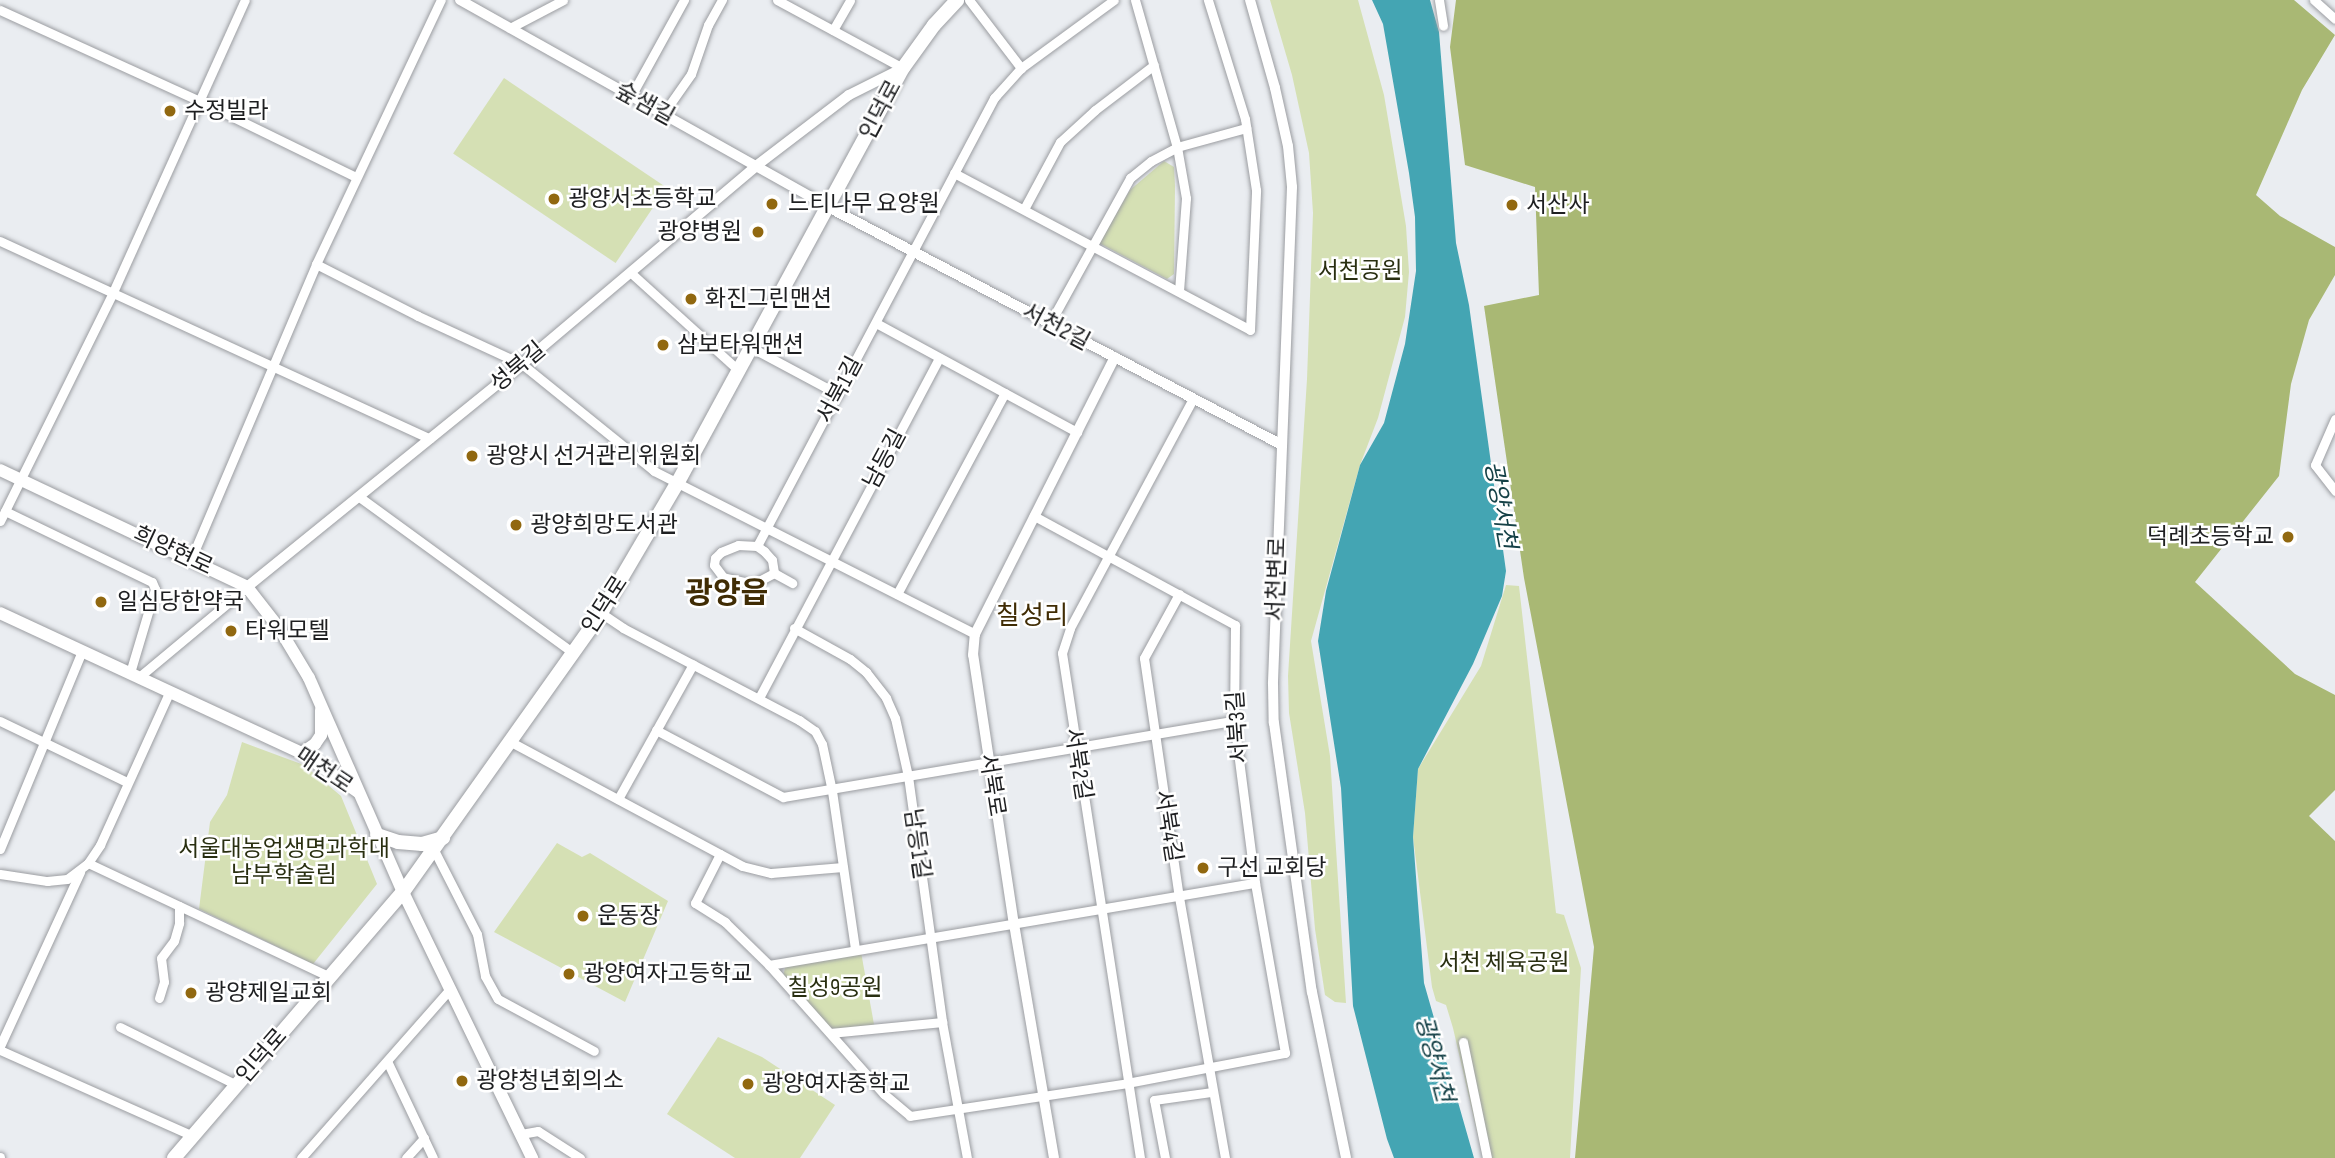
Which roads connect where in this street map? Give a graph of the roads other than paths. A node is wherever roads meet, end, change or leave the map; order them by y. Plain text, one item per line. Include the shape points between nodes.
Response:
1 (245, 0) edge
2 (441, 0) edge
3 (460, 0) edge
4 (563, 0) edge
5 (684, 0) edge
6 (722, 0) edge
7 (777, 0) edge
8 (850, 0) edge
9 (957, 0) edge
10 (969, 0) edge
11 (1114, 0) edge
12 (1135, 0) edge
13 (1208, 0) edge
14 (1250, 0) edge
15 (1439, 0) edge
16 (2314, 0) edge
17 (0, 10) edge
18 (2335, 19) edge
19 (1443, 26) dead end
20 (510, 28) junction
21 (833, 30) junction
22 (1154, 65) junction
23 (904, 68) junction
24 (1021, 68) junction
25 (631, 96) junction
26 (200, 101) junction
27 (663, 114) junction
28 (1246, 128) junction
29 (1177, 147) junction
30 (757, 166) junction
31 (954, 173) junction
32 (356, 177) junction
33 (830, 208) junction
34 (1024, 209) junction
35 (0, 241) edge
36 (1091, 246) junction
37 (913, 251) junction
38 (316, 264) junction
39 (631, 272) junction
40 (1179, 291) junction
41 (113, 292) junction
42 (876, 323) junction
43 (1050, 323) junction
44 (752, 348) junction
45 (1115, 357) junction
46 (939, 358) junction
47 (522, 364) junction
48 (274, 365) junction
49 (739, 371) junction
50 (1005, 393) junction
51 (838, 394) junction
52 (1193, 399) junction
53 (2335, 419) edge
54 (1077, 432) junction
55 (430, 439) junction
56 (1282, 445) junction
57 (0, 470) edge
58 (20, 480) junction
59 (678, 482) junction
60 (2335, 491) edge
61 (358, 496) junction
62 (5, 511) junction
63 (1034, 516) junction
64 (0, 521) edge
65 (766, 528) junction
66 (757, 546) junction
67 (1109, 556) junction
68 (191, 559) junction
69 (830, 561) junction
70 (774, 573) junction
71 (792, 583) dead end
72 (247, 587) junction
73 (897, 594) junction
74 (1179, 594) junction
75 (0, 613) edge
76 (601, 613) junction
77 (794, 628) junction
78 (975, 634) junction
79 (82, 651) junction
80 (573, 653) junction
81 (693, 664) junction
82 (135, 675) junction
83 (170, 691) junction
84 (759, 698) junction
85 (321, 705) junction
86 (0, 721) edge
87 (1234, 721) junction
88 (656, 730) junction
89 (1154, 734) junction
90 (44, 741) junction
91 (511, 741) junction
92 (1075, 748) junction
93 (302, 754) junction
94 (989, 764) junction
95 (908, 776) junction
96 (127, 782) junction
97 (832, 791) junction
98 (358, 792) junction
99 (618, 799) junction
100 (377, 835) junction
101 (438, 844) junction
102 (0, 849) edge
103 (720, 854) junction
104 (88, 863) junction
105 (842, 867) junction
106 (80, 872) junction
107 (0, 874) edge
108 (1255, 883) junction
109 (403, 892) junction
110 (1179, 897) junction
111 (179, 906) junction
112 (1101, 910) junction
113 (1014, 925) junction
114 (930, 936) junction
115 (855, 949) junction
116 (769, 965) junction
117 (330, 977) junction
118 (450, 989) junction
119 (159, 998) dead end
120 (942, 1022) junction
121 (120, 1027) dead end
122 (831, 1033) junction
123 (1464, 1042) dead end
124 (0, 1048) edge
125 (594, 1051) dead end
126 (387, 1061) junction
127 (1208, 1066) junction
128 (1127, 1083) junction
129 (237, 1085) junction
130 (1212, 1092) junction
131 (1043, 1095) junction
132 (959, 1108) junction
133 (520, 1134) junction
134 (193, 1136) junction
135 (424, 1138) junction
136 (174, 1158) edge
137 (301, 1158) edge
138 (406, 1158) edge
139 (433, 1158) edge
140 (532, 1158) edge
141 (580, 1158) edge
142 (967, 1158) edge
143 (1054, 1158) edge
144 (1140, 1158) edge
145 (1165, 1158) edge
146 (1225, 1158) edge
147 (1346, 1158) edge
148 (1487, 1158) edge

1 - 26 street
2 - 32 street
3 - 20 street, 숲샘길
4 - 20 street
5 - 25 street
6 - 27 street via 691,74
7 - 21 street
8 - 21 street
9 - 23 main road, 인덕로 via 933,25
10 - 24 street
11 - 24 street, 서북1길
12 - 22 street
13 - 28 street
14 - 56 street, 서천변로 via 1275,88 1292,187
15 - 19 street
16 - 18 street
17 - 26 street
20 - 25 street, 숲샘길
21 - 23 street
22 - 29 street
22 - 34 street via 1060,142
23 - 30 street, 성북길 via 849,95
23 - 33 main road, 인덕로
24 - 31 street, 서북1길 via 994,98
25 - 27 street, 숲샘길
26 - 32 street
26 - 41 street
27 - 30 street, 숲샘길
28 - 29 street
28 - 40 street via 1256,190 1250,330
29 - 36 street via 1130,178
29 - 40 street via 1186,198
30 - 33 street, 숲샘길
30 - 39 street, 성북길
31 - 34 street
31 - 37 street, 서북1길
32 - 38 street
33 - 37 street, 서천2길
33 - 44 main road, 인덕로
34 - 36 street
35 - 41 street
36 - 40 street
36 - 43 street
37 - 42 street, 서북1길
37 - 43 street, 서천2길
38 - 47 street
38 - 48 street
39 - 47 street, 성북길
39 - 49 street
41 - 48 street
41 - 58 street
42 - 46 street
42 - 51 street, 서북1길
43 - 45 street, 서천2길
44 - 49 main road, 인덕로
44 - 51 street
45 - 52 street, 서천2길
45 - 54 street, 서북로
46 - 50 street
46 - 69 street, 남등길
47 - 55 street, 성북길
47 - 59 street via 654,471
48 - 55 street
48 - 68 street
49 - 59 main road, 인덕로
50 - 54 street
50 - 73 street
51 - 65 street, 서북1길
52 - 56 street, 서천2길
52 - 67 street, 서북2길
53 - 60 street via 2315,465
54 - 63 street, 서북로
55 - 61 street, 성북길
56 - 147 street, 서천변로 via 1274,723 1312,992
57 - 58 main road, 희양현로
58 - 62 street
58 - 68 main road, 희양현로
59 - 65 street
59 - 76 main road, 인덕로
61 - 72 street, 성북길
61 - 80 street
62 - 64 street
62 - 82 street via 152,582 155,589
63 - 67 street, 서북3길
63 - 78 street, 서북로
65 - 66 street, 서북1길
65 - 69 street
66 - 70 street via 772,560
66 - 70 street via 738,545 721,552 716,570 742,584 761,582
67 - 74 street, 서북3길
67 - 92 street, 서북2길 via 1063,644 1063,676
68 - 72 main road, 희양현로
69 - 73 street
69 - 77 street, 남등길
70 - 71 street
72 - 82 street, 성북길
72 - 85 main road, 희양현로 via 279,628
73 - 78 street
74 - 87 street, 서북3길 via 1235,625
74 - 89 street, 서북4길 via 1144,658
75 - 79 main road, 매천로
76 - 80 main road, 인덕로
76 - 81 street
77 - 84 street, 남등길
77 - 95 street, 남등1길 via 850,659 879,689 895,718
78 - 94 street, 서북로 via 972,654
79 - 82 main road, 매천로
79 - 90 street
80 - 91 main road, 인덕로
81 - 84 street
81 - 88 street
82 - 83 main road, 매천로
83 - 93 main road, 매천로
83 - 96 street
84 - 97 street via 815,731
85 - 93 main road via 321,735
85 - 98 main road, 희양현로
86 - 90 street
87 - 89 street
87 - 108 street, 서북3길
88 - 97 street via 783,797
88 - 99 street
89 - 92 street
89 - 110 street, 서북4길
90 - 96 street
90 - 102 street
91 - 99 street
91 - 101 main road, 인덕로
92 - 94 street
92 - 112 street, 서북2길
93 - 98 main road, 매천로
94 - 95 street
94 - 113 street, 서북로
95 - 97 street
95 - 114 street, 남등1길
96 - 104 street
97 - 105 street
98 - 100 main road, 매천로
99 - 103 street
100 - 101 main road via 398,842
100 - 109 main road, 매천로
101 - 109 main road, 인덕로
101 - 125 street via 477,934 485,976 498,999
103 - 105 street via 742,866 771,873
103 - 116 street via 695,903 725,922
104 - 106 street
104 - 111 street
105 - 115 street
106 - 107 street via 47,881
106 - 124 street
108 - 110 street
108 - 127 street, 서북3길 via 1285,1053
109 - 117 main road, 인덕로
109 - 118 main road, 매천로
110 - 112 street
110 - 127 street, 서북4길
111 - 117 street
111 - 119 street via 174,941 162,958 164,982
112 - 113 street
112 - 128 street, 서북2길
113 - 114 street
113 - 131 street, 서북로
114 - 115 street
114 - 120 street, 남등1길
115 - 116 street
116 - 122 street
117 - 129 main road, 인덕로
118 - 126 street
118 - 133 main road, 매천로
120 - 122 street
120 - 132 street, 남등1길
121 - 129 street
122 - 132 street via 884,1094 910,1116
123 - 148 street
124 - 134 street
126 - 135 street
126 - 137 street
127 - 128 street
127 - 130 street, 서북4길
128 - 131 street
128 - 144 street, 서북2길
129 - 134 main road, 인덕로
130 - 145 street via 1154,1100
130 - 146 street, 서북4길
131 - 132 street
131 - 143 street, 서북로
132 - 142 street, 남등1길
133 - 140 main road, 매천로
133 - 141 street via 538,1131
134 - 136 main road, 인덕로
135 - 138 street
135 - 139 street

